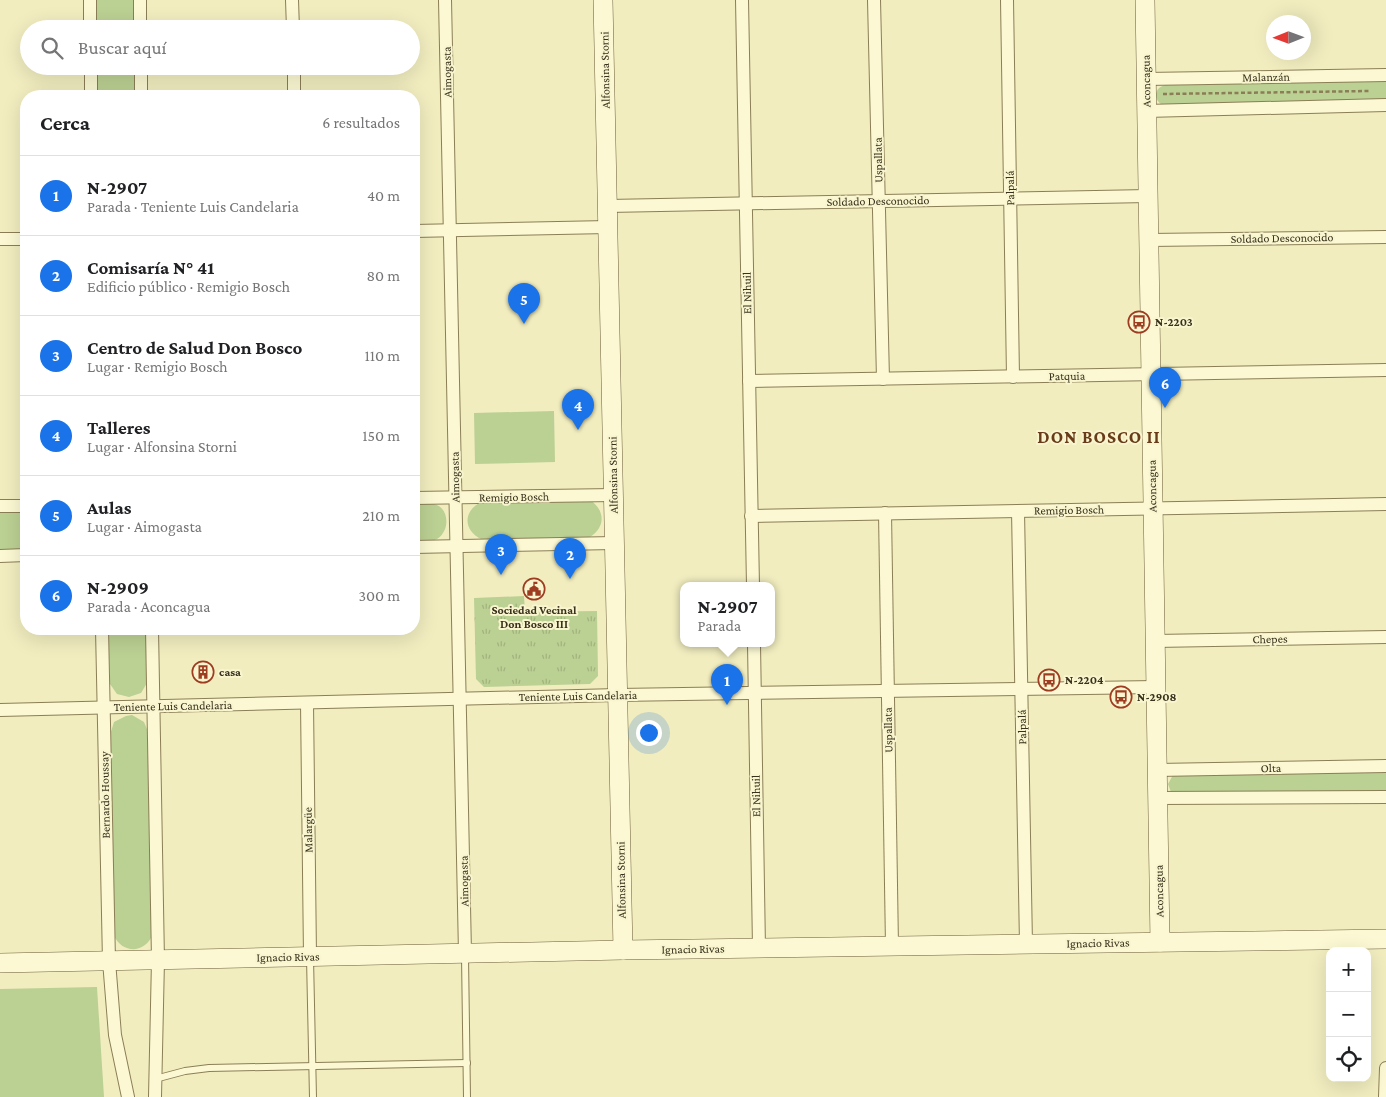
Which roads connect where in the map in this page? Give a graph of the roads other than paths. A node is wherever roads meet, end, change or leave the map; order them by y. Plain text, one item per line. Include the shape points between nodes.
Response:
1 (90, 0) edge
2 (140, 0) edge
3 (292, 0) edge
4 (445, 0) edge
5 (603, 0) edge
6 (742, 0) edge
7 (874, 0) edge
8 (1007, 0) edge
9 (1145, 0) edge
10 (90, 20) edge
11 (140, 20) edge
12 (293, 20) edge
13 (91, 75) edge
14 (141, 75) edge
15 (294, 75) edge
16 (1386, 75) edge
17 (1151, 87) junction
18 (92, 90) edge
19 (142, 90) edge
20 (294, 90) edge
21 (1386, 105) edge
22 (1146, 111) junction
23 (1148, 196) junction
24 (1010, 198) junction
25 (878, 201) junction
26 (746, 204) junction
27 (608, 206) junction
28 (608, 227) junction
29 (450, 230) junction
30 (420, 231) edge
31 (1386, 237) edge
32 (20, 239) edge
33 (0, 240) edge
34 (1148, 240) junction
35 (1386, 370) edge
36 (1151, 374) junction
37 (1013, 377) junction
38 (882, 379) junction
39 (749, 381) junction
40 (614, 495) junction
41 (420, 498) edge
42 (456, 498) junction
43 (1386, 504) edge
44 (0, 506) edge
45 (20, 506) edge
46 (1153, 508) junction
47 (1018, 511) junction
48 (885, 513) junction
49 (751, 516) junction
50 (614, 543) junction
51 (457, 546) junction
52 (420, 547) edge
53 (20, 555) edge
54 (0, 556) edge
55 (753, 582) edge
56 (102, 635) edge
57 (152, 635) edge
58 (1386, 637) edge
59 (1155, 641) junction
60 (754, 647) edge
61 (1156, 688) junction
62 (1021, 689) junction
63 (888, 691) junction
64 (755, 693) junction
65 (618, 695) junction
66 (460, 699) junction
67 (307, 703) junction
68 (153, 706) junction
69 (104, 708) junction
70 (0, 710) edge
71 (1386, 766) edge
72 (1157, 770) junction
73 (1386, 797) edge
74 (1157, 798) junction
75 (1386, 939) edge
76 (1160, 942) junction
77 (1026, 944) junction
78 (892, 946) junction
79 (759, 948) junction
80 (623, 950) junction
81 (465, 953) junction
82 (310, 956) junction
83 (158, 960) junction
84 (109, 961) junction
85 (0, 963) edge
86 (466, 1063) junction
87 (312, 1066) junction
88 (1386, 1068) edge
89 (155, 1079) junction
90 (128, 1097) edge
91 (155, 1097) edge
92 (313, 1097) edge
93 (467, 1097) edge
94 (1384, 1097) edge

1 - 10 street
2 - 11 street
3 - 12 street
4 - 29 street, Aimogasta
5 - 27 street, Alfonsina Storni
6 - 26 street, El Nihuil
7 - 25 street, Uspallata
8 - 24 street, Palpalá
9 - 17 street, Aconcagua
13 - 18 street
14 - 19 street
15 - 20 street
16 - 17 street, Malanzán
17 - 22 street, Aconcagua
21 - 22 street
22 - 23 street, Aconcagua
23 - 24 street, Soldado Desconocido
23 - 34 street, Aconcagua
24 - 25 street, Soldado Desconocido
24 - 37 street, Palpalá
25 - 26 street, Soldado Desconocido
25 - 38 street, Uspallata
26 - 27 street, Soldado Desconocido
26 - 39 street, El Nihuil
27 - 28 street, Alfonsina Storni
28 - 29 street
28 - 40 street, Alfonsina Storni
29 - 30 street
29 - 42 street, Aimogasta
31 - 34 street, Soldado Desconocido
32 - 33 street
34 - 36 street, Aconcagua
35 - 36 street, Patquia
36 - 37 street, Patquia
36 - 46 street, Aconcagua
37 - 38 street, Patquia
38 - 39 street, Patquia
39 - 49 street, El Nihuil
40 - 42 street, Remigio Bosch
40 - 50 street, Alfonsina Storni
41 - 42 street, Remigio Bosch
42 - 51 street, Aimogasta
43 - 46 street, Remigio Bosch
44 - 45 street
46 - 47 street, Remigio Bosch
46 - 59 street, Aconcagua
47 - 48 street, Remigio Bosch
47 - 62 street, Palpalá
48 - 49 street, Remigio Bosch
48 - 63 street, Uspallata
49 - 55 street, El Nihuil
50 - 51 street
50 - 65 street, Alfonsina Storni
51 - 52 street
51 - 66 street, Aimogasta
53 - 54 street
56 - 69 street, Bernardo Houssay
57 - 68 street
58 - 59 street, Chepes
59 - 61 street, Aconcagua
60 - 64 street, El Nihuil
61 - 62 street, Teniente Luis Candelaria
61 - 72 street, Aconcagua
62 - 63 street, Teniente Luis Candelaria
62 - 77 street, Palpalá
63 - 64 street, Teniente Luis Candelaria
63 - 78 street, Uspallata
64 - 65 street, Teniente Luis Candelaria
64 - 79 street, El Nihuil
65 - 66 street, Teniente Luis Candelaria
65 - 80 street, Alfonsina Storni
66 - 67 street, Teniente Luis Candelaria
66 - 81 street, Aimogasta
67 - 68 street, Teniente Luis Candelaria
67 - 82 street, Malargüe
68 - 69 street, Teniente Luis Candelaria
68 - 83 street
69 - 70 street, Teniente Luis Candelaria
69 - 84 street, Bernardo Houssay
71 - 72 street, Olta
72 - 74 street, Aconcagua
73 - 74 street
74 - 76 street, Aconcagua
75 - 76 street, Ignacio Rivas
76 - 77 street, Ignacio Rivas
77 - 78 street, Ignacio Rivas
78 - 79 street, Ignacio Rivas
79 - 80 street, Ignacio Rivas
80 - 81 street, Ignacio Rivas
81 - 82 street, Ignacio Rivas
81 - 86 lane
82 - 83 street, Ignacio Rivas
82 - 87 lane
83 - 84 street, Ignacio Rivas
83 - 89 street
84 - 85 street, Ignacio Rivas
84 - 90 street, Bernardo Houssay via 114,1034
86 - 87 lane
86 - 93 lane
87 - 89 lane via 209,1068
87 - 92 lane
88 - 94 street
89 - 91 street

